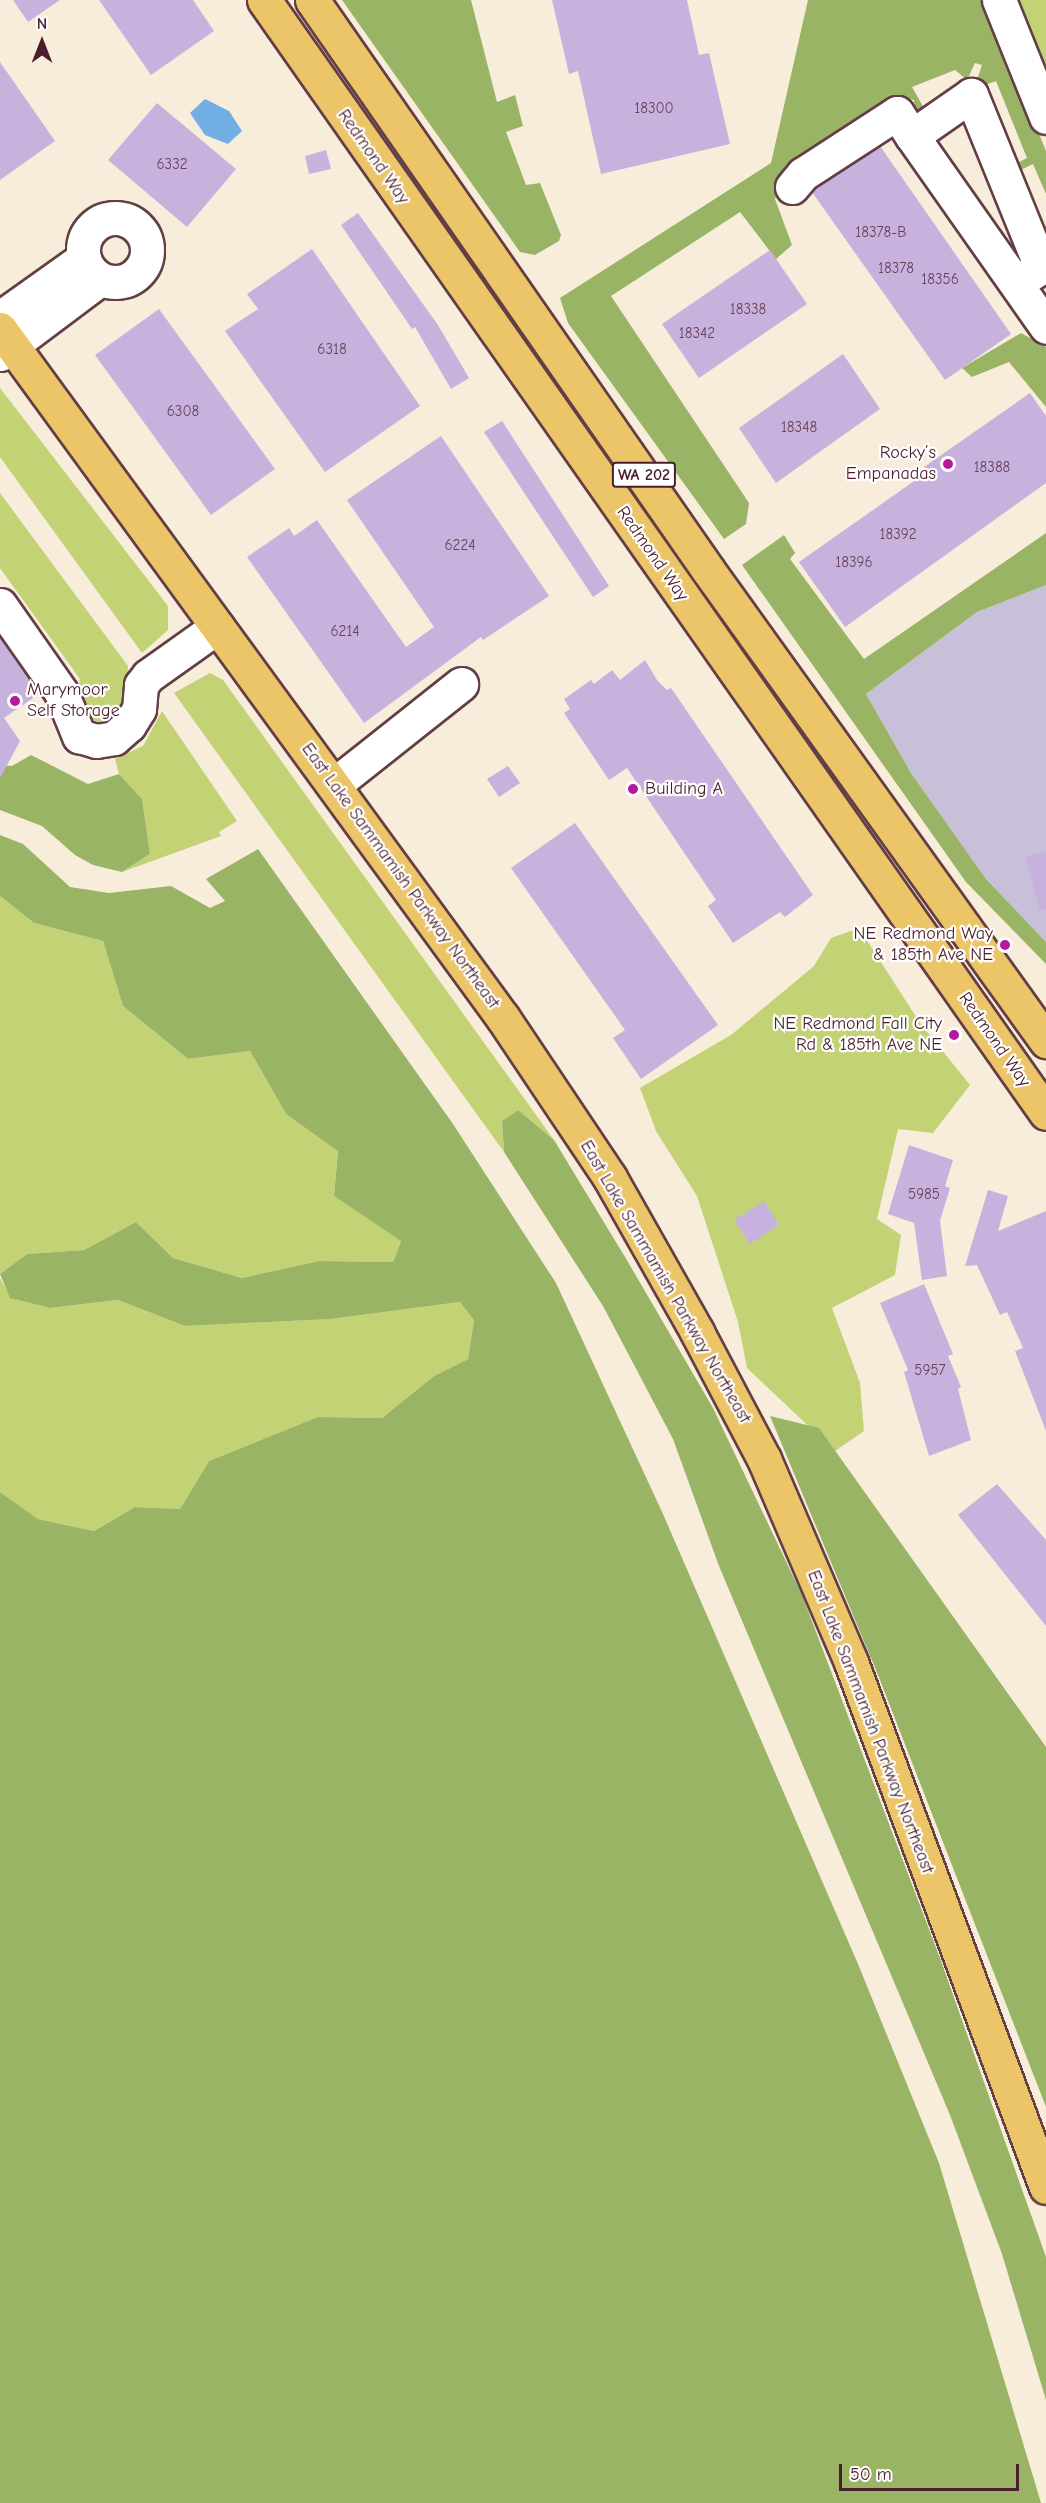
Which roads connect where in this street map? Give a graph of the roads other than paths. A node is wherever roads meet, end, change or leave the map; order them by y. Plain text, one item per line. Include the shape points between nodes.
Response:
1 (264, 0) edge
2 (312, 0) edge
3 (999, 0) edge
4 (1046, 117) edge
5 (912, 136) junction
6 (792, 187) dead end
7 (92, 269) dead end
8 (1018, 282) junction
9 (1046, 327) edge
10 (3, 337) edge
11 (0, 605) edge
12 (217, 627) junction
13 (461, 684) dead end
14 (335, 784) junction
15 (1046, 1041) edge
16 (1045, 1108) edge
17 (1046, 2187) edge

1 - 16 main road, Redmond Way / WA 202
2 - 15 main road, Redmond Way / WA 202 via 708,570
3 - 4 lane
5 - 6 lane via 897,113 803,174
5 - 8 lane
5 - 8 lane via 971,95 1041,267
7 - 10 lane
8 - 9 lane
10 - 12 main road, East Lake Sammamish Parkway Northeast
11 - 12 lane via 61,692 80,736 96,741 114,738 129,725 139,710 141,686 148,676
12 - 14 main road, East Lake Sammamish Parkway Northeast
13 - 14 lane
14 - 17 main road, East Lake Sammamish Parkway Northeast via 499,1012 610,1178 764,1459 852,1662

